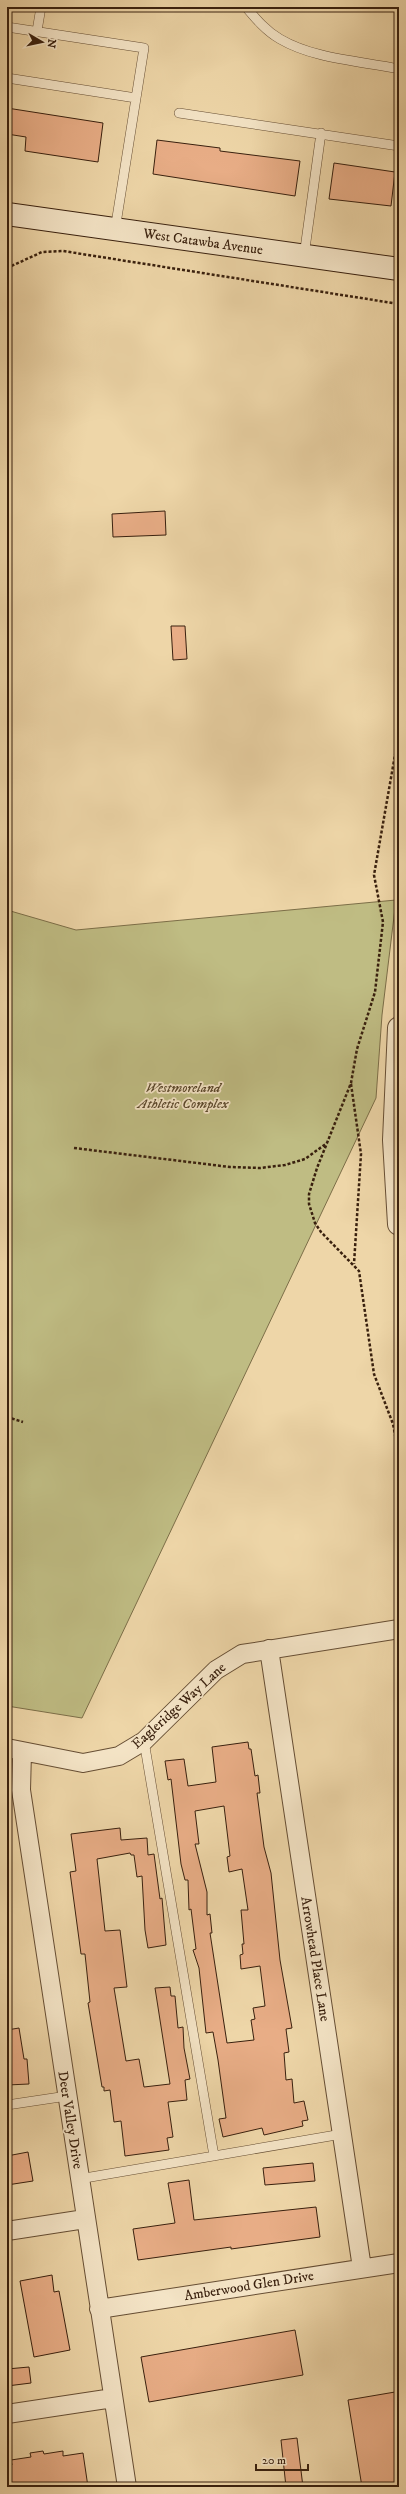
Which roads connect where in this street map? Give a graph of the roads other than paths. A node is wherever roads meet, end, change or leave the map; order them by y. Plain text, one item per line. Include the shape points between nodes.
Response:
1 (41, 7) edge
2 (246, 7) edge
3 (7, 27) edge
4 (37, 32) junction
5 (399, 69) edge
6 (7, 78) edge
7 (136, 98) junction
8 (179, 113) dead end
9 (321, 133) junction
10 (399, 146) edge
11 (7, 214) edge
12 (115, 230) junction
13 (304, 256) junction
14 (399, 269) edge
15 (399, 1028) edge
16 (399, 1224) edge
17 (399, 1629) edge
18 (269, 1649) junction
19 (144, 1741) junction
20 (15, 1750) edge
21 (67, 2096) junction
22 (7, 2105) edge
23 (342, 2134) junction
24 (214, 2156) junction
25 (79, 2179) junction
26 (85, 2219) junction
27 (7, 2231) edge
28 (399, 2263) edge
29 (362, 2268) junction
30 (99, 2309) junction
31 (113, 2398) junction
32 (7, 2414) edge
33 (127, 2487) edge

1 - 4 lane
2 - 5 lane via 261,25 280,39 310,52
3 - 4 lane
4 - 7 lane via 144,48
6 - 7 lane
7 - 12 lane
8 - 9 lane
9 - 10 lane
9 - 13 lane
11 - 12 main road, West Catawba Avenue
12 - 13 main road, West Catawba Avenue
13 - 14 main road, West Catawba Avenue
15 - 16 main road via 394,1140
17 - 18 street, Eagleridge Way Lane
18 - 19 street, Eagleridge Way Lane via 245,1653 221,1666
18 - 23 street, Arrowhead Place Lane
19 - 20 street, Eagleridge Way Lane via 119,1756 83,1763
19 - 24 lane
20 - 21 street, Deer Valley Drive
21 - 22 lane
21 - 25 street, Deer Valley Drive
23 - 24 lane
23 - 29 street, Arrowhead Place Lane
24 - 25 lane
25 - 26 street, Deer Valley Drive
26 - 27 street
26 - 30 street, Deer Valley Drive
28 - 29 street, Amberwood Glen Drive
29 - 30 street, Amberwood Glen Drive
30 - 31 street, Deer Valley Drive
31 - 32 street
31 - 33 street, Deer Valley Drive

